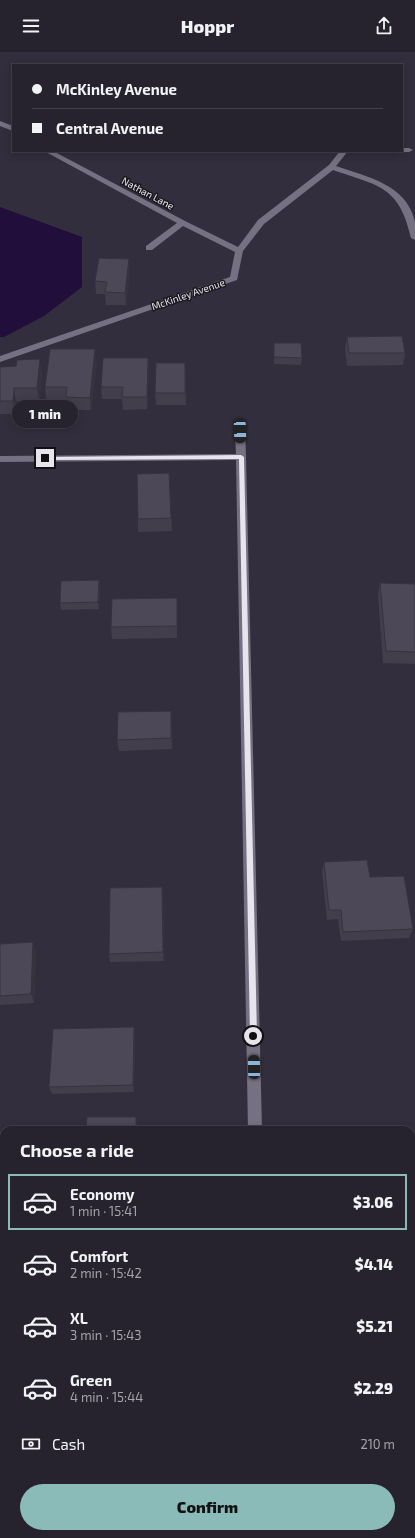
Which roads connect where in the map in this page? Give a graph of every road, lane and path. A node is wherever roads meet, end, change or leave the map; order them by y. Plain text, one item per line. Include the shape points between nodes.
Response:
1 (0, 123) edge
2 (12, 129) edge
3 (51, 152) edge
4 (343, 152) edge
5 (332, 167) junction
6 (182, 223) junction
7 (415, 238) edge
8 (149, 248) dead end
9 (239, 251) junction
10 (0, 359) edge
11 (240, 431) dead end
12 (241, 457) junction
13 (0, 459) edge
14 (256, 1126) edge

1 - 2 street
3 - 6 street, Nathan Lane
4 - 5 street, McKinley Avenue
5 - 7 street via 384,186 398,197 410,218
5 - 9 street, McKinley Avenue via 261,222
6 - 8 street
6 - 9 street, Nathan Lane
9 - 10 street, McKinley Avenue via 234,278
11 - 12 street
12 - 13 street
12 - 14 street

